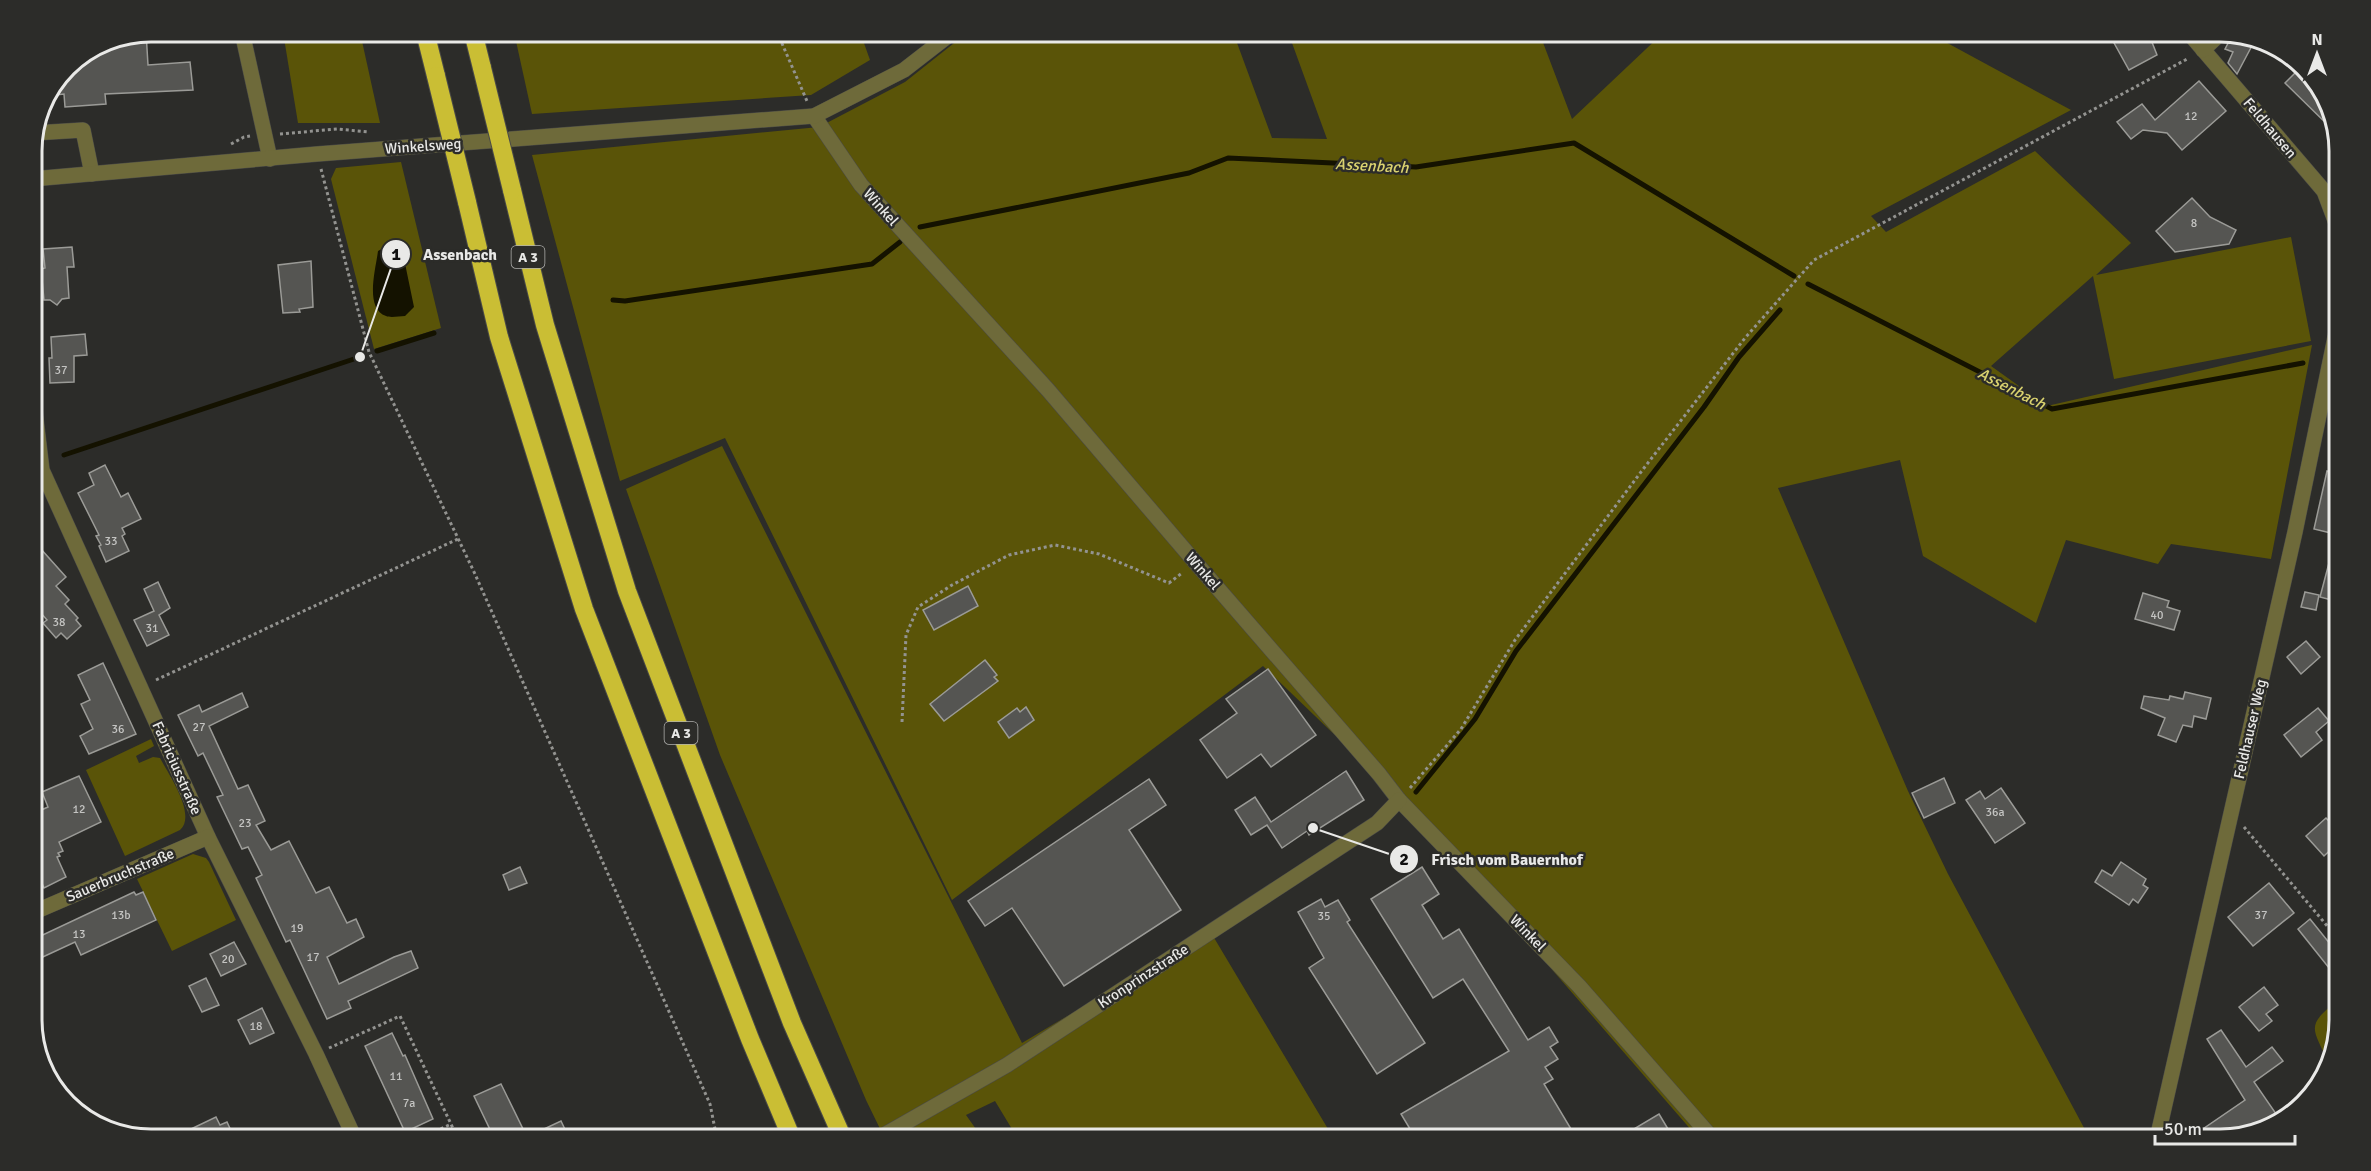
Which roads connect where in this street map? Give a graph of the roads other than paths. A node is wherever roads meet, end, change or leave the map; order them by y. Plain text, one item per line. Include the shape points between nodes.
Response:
1 (244, 42) edge
2 (428, 42) edge
3 (476, 42) edge
4 (940, 42) edge
5 (2196, 42) edge
6 (2211, 42) edge
7 (2203, 50) junction
8 (814, 116) junction
9 (44, 132) edge
10 (270, 159) junction
11 (92, 174) junction
12 (42, 178) edge
13 (2329, 204) edge
14 (2329, 367) edge
15 (42, 470) edge
16 (1399, 800) junction
17 (208, 837) junction
18 (42, 909) edge
19 (350, 1129) edge
20 (787, 1129) edge
21 (839, 1129) edge
22 (896, 1129) edge
23 (1703, 1129) edge
24 (2159, 1129) edge

1 - 10 street
2 - 20 highway, bridge via 499,337 584,609
3 - 21 highway, A 3, bridge via 545,325 627,591 792,1023
4 - 8 street via 904,70
5 - 7 street, Feldhausen
6 - 7 street
7 - 13 street, Feldhausen via 2324,191
8 - 10 street, Winkelsweg
8 - 16 street, Winkel via 861,185 1048,390
9 - 11 street via 82,130
10 - 11 street, Winkelsweg
11 - 12 street, Winkelsweg
14 - 24 street, Feldhauser Weg
15 - 17 street, Fabriciusstraße
16 - 22 street, Kronprinzstraße via 1377,824 1037,1046
16 - 23 street, Winkel via 1579,986
17 - 18 street, Sauerbruchstraße
17 - 19 street, Fabriciusstraße

